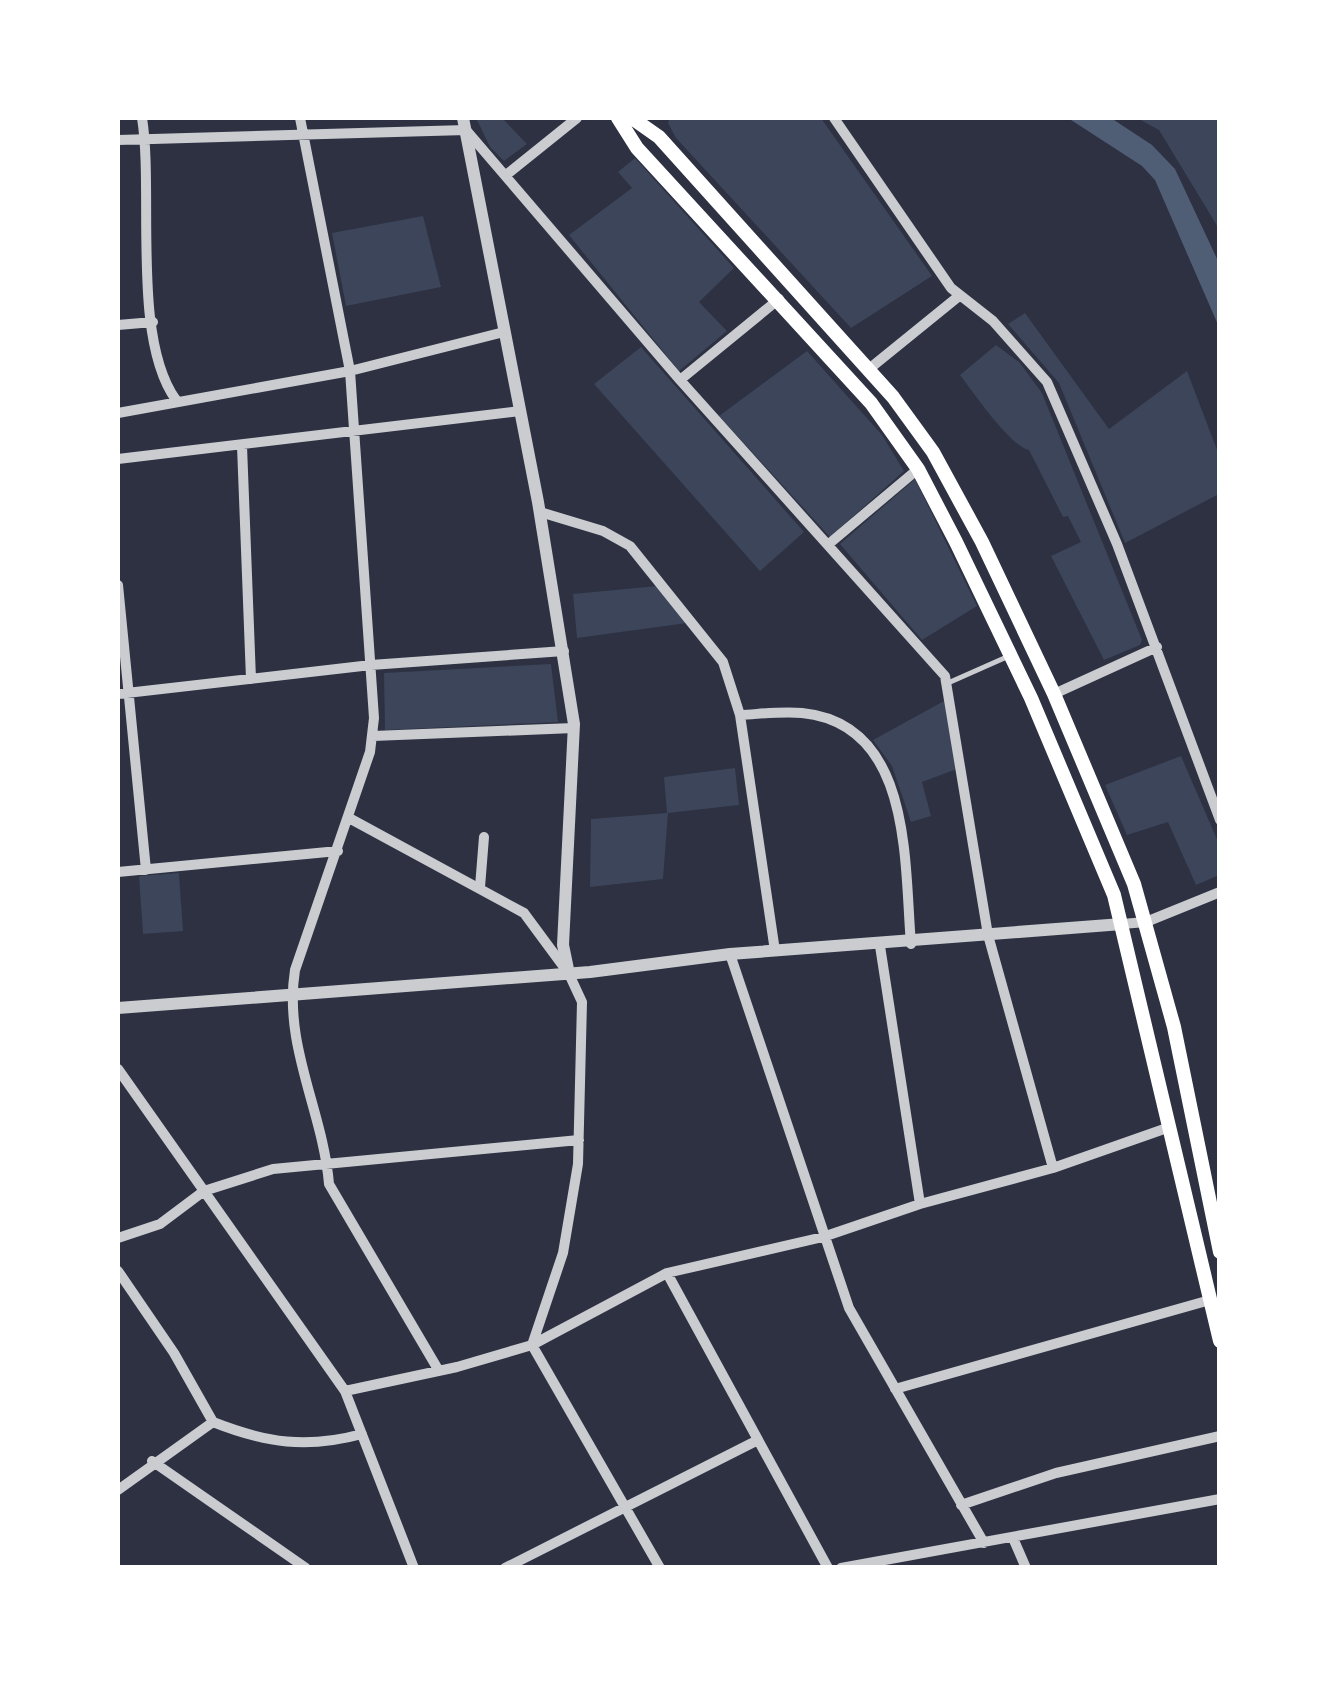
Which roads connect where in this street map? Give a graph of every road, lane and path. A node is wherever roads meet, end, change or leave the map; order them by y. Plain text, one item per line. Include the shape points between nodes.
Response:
1 (142, 118) edge
2 (300, 118) edge
3 (577, 118) edge
4 (618, 118) edge
5 (834, 118) edge
6 (641, 119) edge
7 (464, 124) edge
8 (303, 136) junction
9 (145, 139) junction
10 (118, 140) edge
11 (506, 175) junction
12 (959, 296) junction
13 (780, 298) junction
14 (153, 322) junction
15 (118, 325) edge
16 (504, 332) junction
17 (869, 368) junction
18 (350, 372) junction
19 (680, 380) junction
20 (176, 400) junction
21 (520, 411) junction
22 (118, 412) edge
23 (356, 430) junction
24 (242, 446) junction
25 (118, 459) edge
26 (918, 468) junction
27 (540, 512) junction
28 (830, 543) junction
29 (118, 584) edge
30 (1156, 647) junction
31 (564, 652) junction
32 (1010, 656) junction
33 (371, 665) junction
34 (252, 679) junction
35 (948, 683) junction
36 (123, 693) edge
37 (1054, 694) junction
38 (740, 715) junction
39 (574, 728) junction
40 (373, 736) junction
41 (349, 818) junction
42 (1220, 820) edge
43 (484, 837) dead end
44 (338, 851) junction
45 (146, 870) junction
46 (118, 872) edge
47 (480, 887) junction
48 (1220, 892) edge
49 (1146, 922) junction
50 (1122, 924) junction
51 (988, 936) junction
52 (912, 944) junction
53 (880, 946) junction
54 (775, 951) junction
55 (730, 954) junction
56 (569, 974) junction
57 (291, 993) junction
58 (118, 1008) edge
59 (118, 1069) edge
60 (1168, 1128) junction
61 (579, 1140) junction
62 (328, 1163) junction
63 (1053, 1168) junction
64 (204, 1191) junction
65 (920, 1204) junction
66 (823, 1237) junction
67 (118, 1238) edge
68 (1220, 1252) edge
69 (118, 1271) edge
70 (667, 1273) junction
71 (1210, 1300) junction
72 (1220, 1341) edge
73 (532, 1344) junction
74 (439, 1371) junction
75 (895, 1389) junction
76 (345, 1391) junction
77 (213, 1422) junction
78 (362, 1434) junction
79 (1220, 1436) edge
80 (758, 1440) junction
81 (152, 1461) junction
82 (118, 1490) edge
83 (1220, 1498) edge
84 (961, 1506) junction
85 (626, 1508) junction
86 (1014, 1538) junction
87 (984, 1543) junction
88 (306, 1568) edge
89 (414, 1568) edge
90 (505, 1568) edge
91 (660, 1568) edge
92 (828, 1568) edge
93 (841, 1568) edge
94 (1026, 1568) edge

1 - 9 street
2 - 8 street
3 - 11 street
4 - 13 main road via 638,148
5 - 12 street
6 - 17 main road
7 - 8 street
7 - 11 street
7 - 16 street
8 - 9 street
8 - 18 street
9 - 10 street
9 - 14 street
11 - 19 street
12 - 17 street
12 - 30 street via 993,321 1047,382
13 - 19 street
13 - 26 main road
14 - 15 street
14 - 20 street via 161,376
16 - 18 street
16 - 21 street
17 - 37 main road via 947,474
18 - 20 street
18 - 23 street
19 - 28 street
20 - 22 street
21 - 23 street
21 - 27 street
23 - 24 street
23 - 33 street
24 - 25 street
24 - 34 street
26 - 28 street
26 - 32 main road
27 - 31 street
27 - 38 street via 630,546 716,651
28 - 35 street
29 - 36 street
30 - 37 street
30 - 42 street
31 - 33 street
31 - 39 street
32 - 35 lane
32 - 50 main road
33 - 34 street
33 - 40 street
34 - 36 street
35 - 51 street
36 - 45 street
37 - 49 main road
38 - 52 street via 822,717 876,754 900,818
38 - 54 street
39 - 40 street
39 - 56 street via 563,946
40 - 41 street
41 - 44 street
41 - 47 street
43 - 47 street
44 - 45 street
44 - 57 street via 298,952
45 - 46 street
47 - 56 street via 531,919
48 - 49 street
49 - 50 street
49 - 68 main road
50 - 51 street
50 - 60 main road
51 - 52 street
51 - 63 street
52 - 53 street
53 - 54 street
53 - 65 street
54 - 55 street
55 - 56 street
55 - 66 street
56 - 57 street
56 - 61 street via 582,1002
57 - 58 street
57 - 62 street via 299,1068
59 - 64 street
60 - 63 street
60 - 71 main road
61 - 62 street
61 - 73 street via 563,1253
62 - 64 street via 273,1169
62 - 74 street via 329,1184
63 - 65 street
64 - 67 street via 160,1224
64 - 76 street
65 - 66 street
66 - 70 street
66 - 75 street via 849,1308
69 - 77 street
70 - 73 street
70 - 80 street
71 - 72 main road
71 - 75 street
73 - 74 street
73 - 85 street
74 - 76 street
75 - 84 street
76 - 78 street
77 - 78 street via 284,1444 325,1444
77 - 81 street
78 - 89 street
79 - 84 street via 1056,1473
80 - 85 street
80 - 92 street
81 - 82 street
81 - 88 street
83 - 86 street
84 - 87 street
85 - 90 street
85 - 91 street
86 - 87 street
86 - 94 street
87 - 93 street

